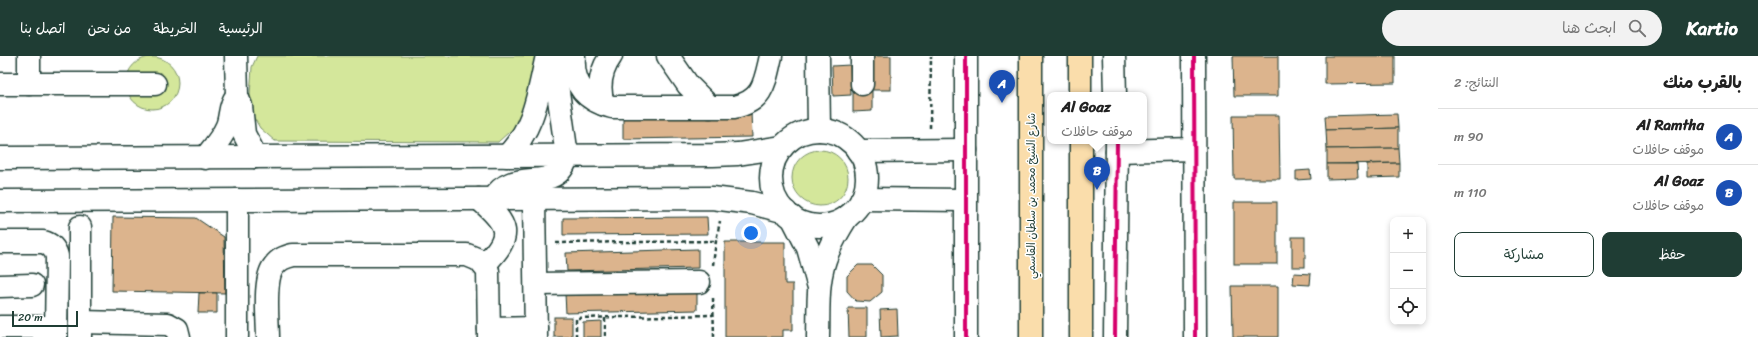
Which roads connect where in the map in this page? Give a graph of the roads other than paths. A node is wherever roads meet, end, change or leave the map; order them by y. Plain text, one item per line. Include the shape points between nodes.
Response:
1 (29, 56) edge
2 (547, 56) edge
3 (553, 56) edge
4 (574, 56) edge
5 (611, 56) edge
6 (668, 56) edge
7 (771, 56) edge
8 (818, 56) edge
9 (862, 56) edge
10 (966, 56) edge
11 (1031, 56) edge
12 (1114, 56) edge
13 (1194, 56) edge
14 (236, 57) edge
15 (1081, 58) edge
16 (0, 84) edge
17 (29, 84) junction
18 (155, 84) dead end
19 (862, 84) dead end
20 (1080, 92) edge
21 (1115, 92) edge
22 (236, 96) junction
23 (602, 104) junction
24 (710, 107) junction
25 (819, 130) junction
26 (1080, 144) edge
27 (1117, 146) edge
28 (782, 147) junction
29 (1194, 149) junction
30 (966, 150) junction
31 (858, 151) junction
32 (506, 156) junction
33 (567, 156) junction
34 (256, 157) junction
35 (0, 158) edge
36 (205, 158) junction
37 (486, 199) junction
38 (534, 199) junction
39 (862, 199) junction
40 (237, 200) junction
41 (965, 200) junction
42 (0, 201) edge
43 (789, 215) junction
44 (847, 217) junction
45 (80, 227) dead end
46 (0, 242) edge
47 (484, 265) junction
48 (699, 282) dead end
49 (536, 284) junction
50 (32, 285) dead end
51 (0, 286) edge
52 (819, 287) junction
53 (0, 327) edge
54 (80, 330) edge
55 (56, 332) edge
56 (489, 333) edge
57 (536, 333) edge
58 (180, 337) edge
59 (237, 337) edge
60 (268, 337) edge
61 (818, 337) edge
62 (966, 337) edge
63 (1030, 337) edge
64 (1082, 337) edge
65 (1115, 337) edge
66 (1195, 337) edge

1 - 17 street
2 - 32 street via 529,125 520,142
3 - 33 street
4 - 23 street via 575,77 579,86 585,94
5 - 23 street via 601,77
6 - 24 street via 688,85
7 - 24 street via 764,83 753,100 734,108
8 - 25 street
9 - 19 street
10 - 30 street
11 - 63 main road, شارع الشيخ محمد بن سلطان القاسمي
12 - 21 street
13 - 29 street
14 - 22 street
15 - 20 main road
16 - 17 street
17 - 18 street
22 - 34 street via 241,106 244,134
22 - 36 street via 225,130
23 - 24 street via 612,107
25 - 28 street via 799,134
25 - 31 street via 841,136 851,142
26 - 64 main road
27 - 29 street
27 - 65 street
28 - 33 street via 726,155
28 - 43 street via 772,168 771,180 778,203
29 - 66 street
30 - 31 street
30 - 41 street
31 - 39 street via 864,162 866,175
32 - 33 street
32 - 34 street
33 - 37 street via 565,166 549,178 507,183
34 - 36 street
35 - 36 street
37 - 38 street
37 - 40 street
37 - 47 street via 500,218 504,230 500,249
38 - 43 street via 712,198 752,203
38 - 49 street
39 - 41 street
39 - 44 street
40 - 42 street
40 - 59 street
41 - 62 street
43 - 44 street via 808,224 826,225
43 - 52 street via 808,248
44 - 52 street via 827,253
45 - 54 street
46 - 55 street via 43,242 54,248 57,256
47 - 56 street via 489,278
47 - 60 street via 467,255 285,257 273,266 268,279
48 - 49 street
49 - 57 street
50 - 51 street
52 - 61 street
53 - 55 street
54 - 58 street via 168,324 177,329
56 - 57 street

